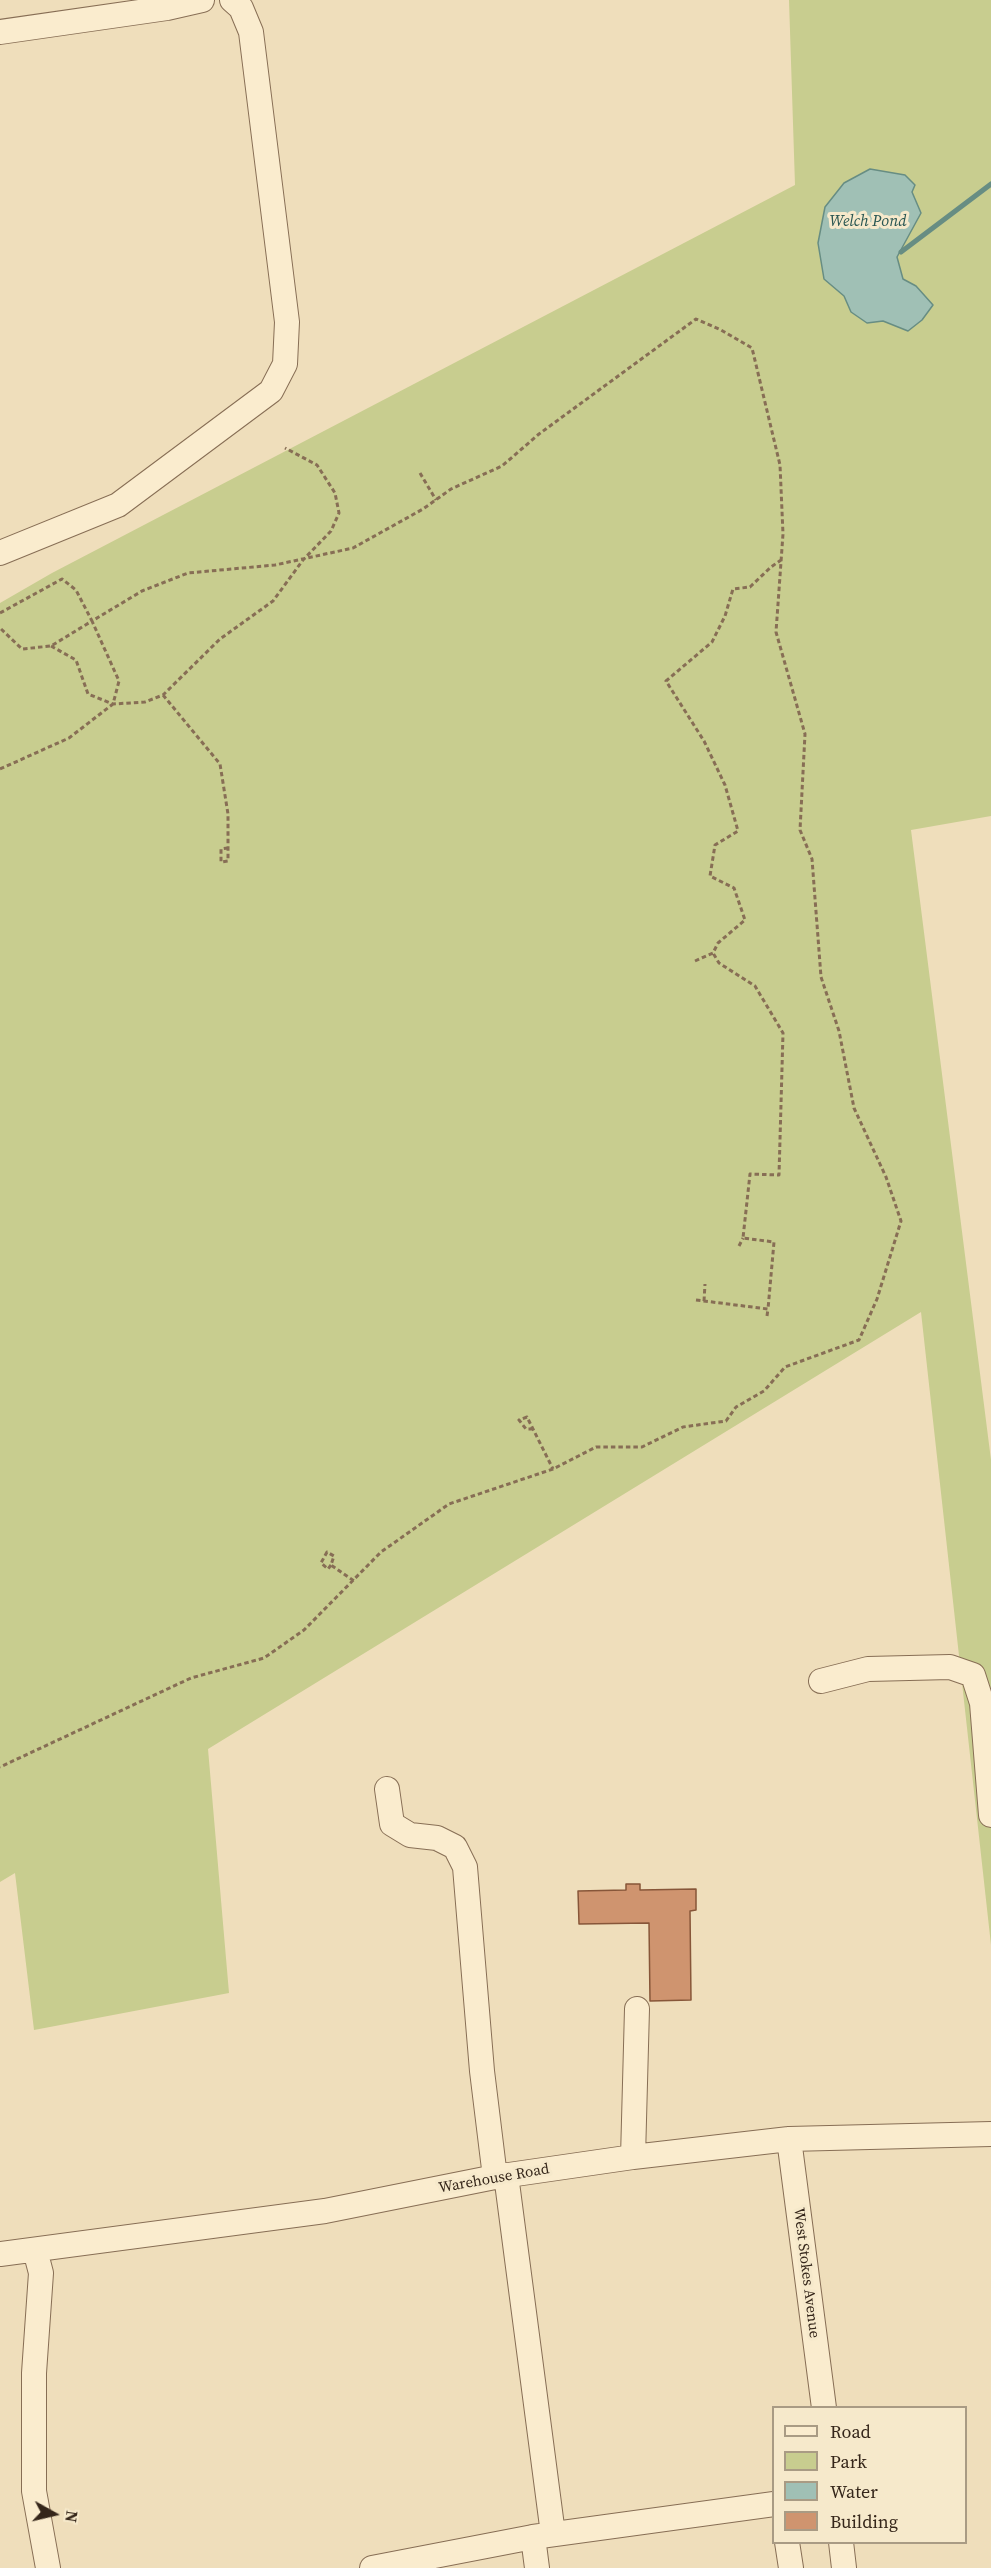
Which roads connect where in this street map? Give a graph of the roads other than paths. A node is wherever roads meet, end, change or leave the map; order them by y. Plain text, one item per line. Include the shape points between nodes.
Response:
1 (202, 0) edge
2 (232, 0) edge
3 (0, 32) edge
4 (0, 553) edge
5 (821, 1681) dead end
6 (387, 1789) dead end
7 (991, 1815) edge
8 (637, 2009) dead end
9 (991, 2134) edge
10 (789, 2139) junction
11 (633, 2157) junction
12 (501, 2176) junction
13 (35, 2250) junction
14 (0, 2254) edge
15 (824, 2406) edge
16 (772, 2504) edge
17 (543, 2536) junction
18 (787, 2544) edge
19 (841, 2544) edge
20 (48, 2568) edge
21 (372, 2568) edge
22 (537, 2568) edge
23 (791, 2568) edge
24 (844, 2568) edge

1 - 3 street
2 - 4 street via 241,8 251,32 287,322 285,364 271,391 118,505
5 - 7 street via 879,1669 950,1667 973,1675 982,1703
6 - 12 street via 392,1824 410,1835 437,1838 455,1847 465,1867 482,2071
8 - 11 street
9 - 10 street, Warehouse Road
10 - 11 street, Warehouse Road
10 - 15 street, West Stokes Avenue
11 - 12 street, Warehouse Road
12 - 13 street, Warehouse Road via 325,2211
12 - 17 street
13 - 14 street, Warehouse Road
13 - 20 street via 41,2273 34,2373 34,2491
16 - 17 street
17 - 21 street
17 - 22 street
18 - 23 street
19 - 24 street

